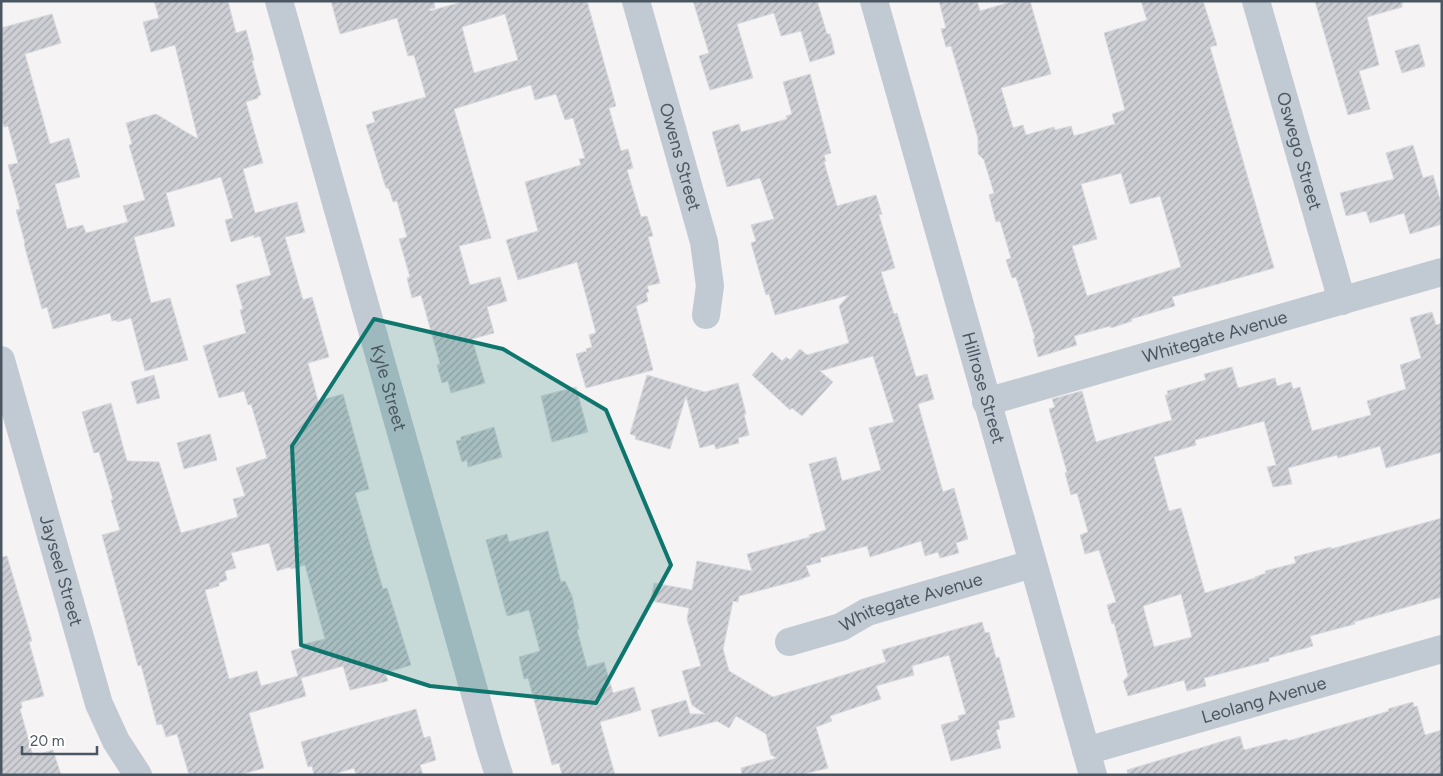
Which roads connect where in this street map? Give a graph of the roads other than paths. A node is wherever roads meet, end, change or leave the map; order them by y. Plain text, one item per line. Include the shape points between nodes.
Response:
1 (279, 1) edge
2 (636, 1) edge
3 (874, 1) edge
4 (1256, 1) edge
5 (1442, 272) edge
6 (1342, 301) junction
7 (706, 315) dead end
8 (1, 360) edge
9 (986, 402) junction
10 (1032, 564) junction
11 (789, 642) dead end
12 (1442, 649) edge
13 (1089, 763) edge
14 (138, 775) edge
15 (499, 775) edge

1 - 15 street, Kyle Street
2 - 7 street, Owens Street via 704,242 710,286
3 - 9 street, Hillrose Street
4 - 6 street, Oswego Street
5 - 6 street, Whitegate Avenue
6 - 9 street, Whitegate Avenue
8 - 14 street, Jayseel Street via 99,704 116,741
9 - 10 street, Hillrose Street
10 - 11 street, Whitegate Avenue via 867,612 842,627
10 - 13 street, Hillrose Street
12 - 13 street, Leolang Avenue

